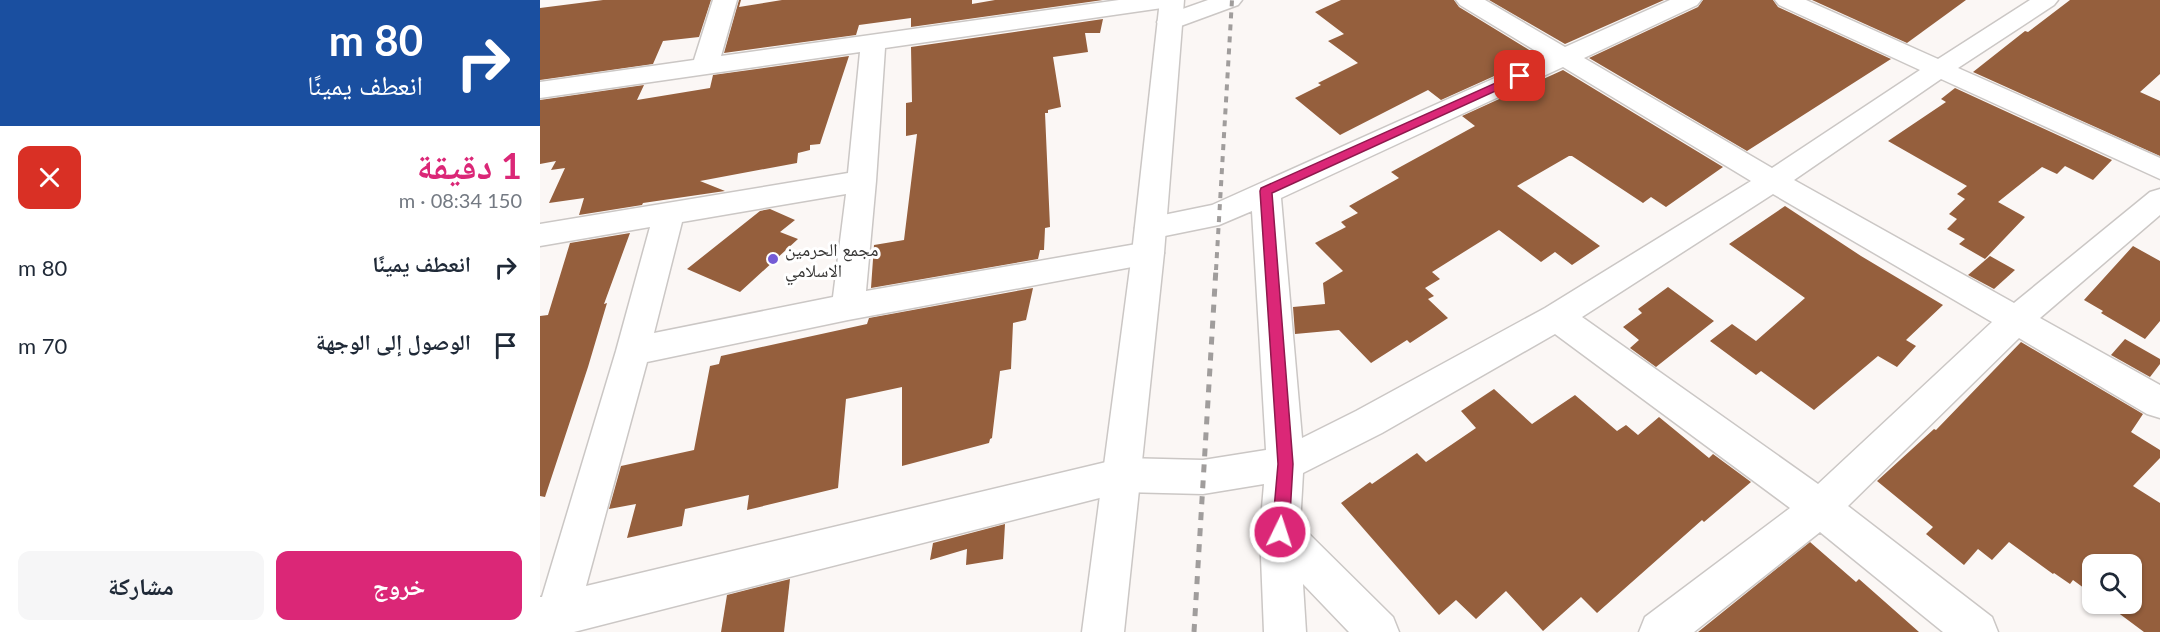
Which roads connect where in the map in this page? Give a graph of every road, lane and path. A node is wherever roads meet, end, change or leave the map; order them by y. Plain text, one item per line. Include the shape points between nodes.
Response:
1 (725, 0) edge
2 (1230, 0) edge
3 (1468, 0) edge
4 (1689, 0) edge
5 (1787, 0) edge
6 (2046, 0) edge
7 (1170, 7) edge
8 (873, 41) junction
9 (1562, 56) junction
10 (705, 67) junction
11 (1939, 69) junction
12 (540, 90) edge
13 (2160, 169) edge
14 (862, 181) junction
15 (1773, 181) junction
16 (1266, 191) junction
17 (2160, 199) edge
18 (669, 214) junction
19 (540, 235) edge
20 (1149, 240) junction
21 (848, 308) junction
22 (1557, 317) junction
23 (2015, 321) junction
24 (633, 351) junction
25 (2160, 403) edge
26 (1285, 464) junction
27 (1123, 475) junction
28 (1820, 508) junction
29 (1280, 532) junction
30 (550, 621) edge
31 (1103, 632) edge
32 (1285, 632) edge
33 (1378, 632) edge
34 (1659, 632) edge
35 (1977, 632) edge

1 - 10 street
2 - 7 street
3 - 9 street
4 - 9 street
5 - 11 street
6 - 11 street
7 - 8 street
7 - 20 street
8 - 10 street
8 - 14 street
9 - 15 street
9 - 16 street
10 - 12 street
11 - 13 street
11 - 15 street
14 - 18 street
14 - 21 street
15 - 22 street
15 - 23 street
16 - 20 street via 1219,214
16 - 26 street
17 - 23 street
18 - 19 street
18 - 24 street
20 - 21 street
20 - 27 street
21 - 24 street
22 - 26 street
22 - 28 street
23 - 25 street
23 - 28 street
24 - 30 street
26 - 27 street via 1203,477
26 - 29 street
27 - 30 street
27 - 31 street
28 - 34 street
28 - 35 street
29 - 32 street
29 - 33 street

